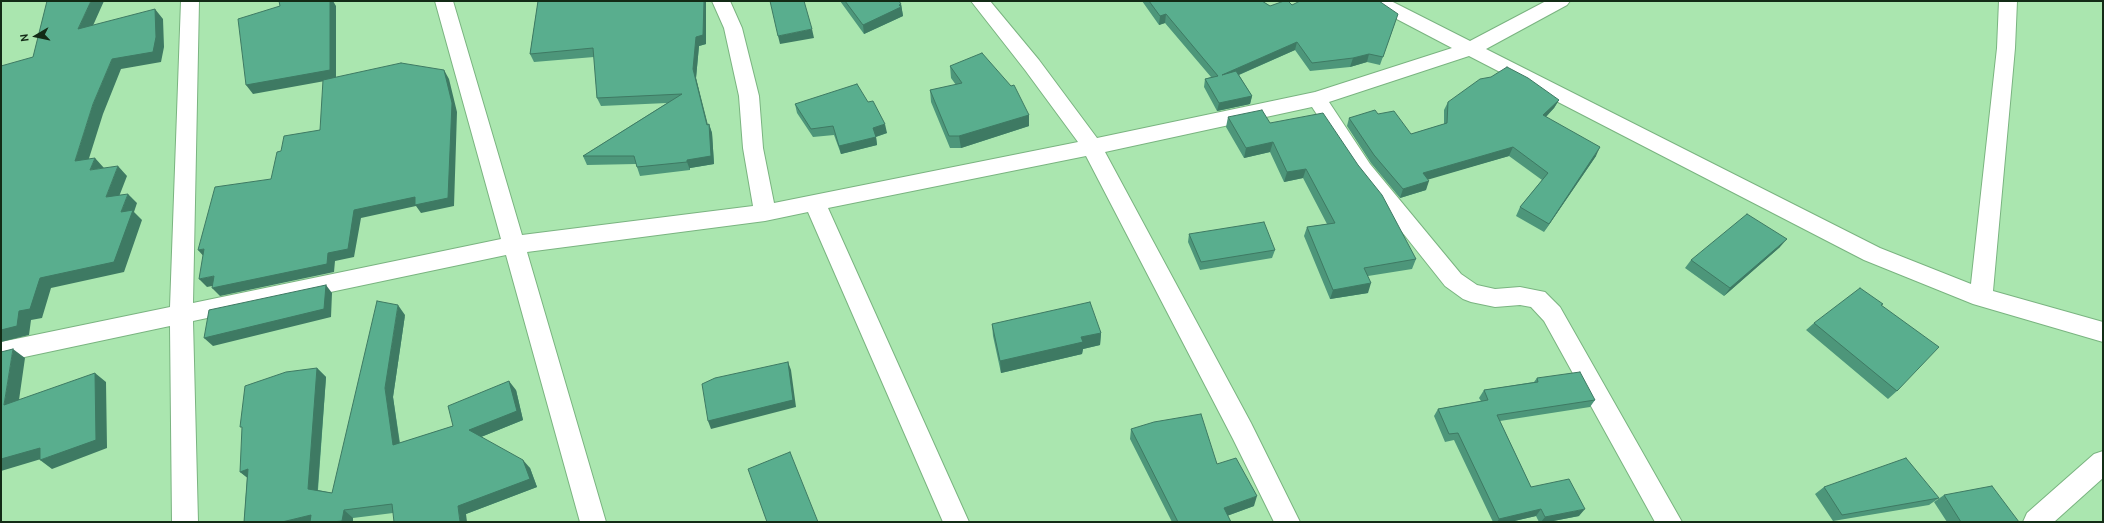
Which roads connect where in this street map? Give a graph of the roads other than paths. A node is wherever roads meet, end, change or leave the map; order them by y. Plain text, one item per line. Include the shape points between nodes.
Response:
1 (190, 1) edge
2 (444, 1) edge
3 (721, 1) edge
4 (980, 1) edge
5 (1376, 1) edge
6 (1562, 1) edge
7 (2008, 1) edge
8 (1470, 49) junction
9 (1317, 99) junction
10 (1092, 147) junction
11 (815, 203) junction
12 (765, 213) junction
13 (514, 245) junction
14 (1981, 297) junction
15 (181, 314) junction
16 (2103, 332) edge
17 (1, 352) edge
18 (2103, 462) edge
19 (185, 522) edge
20 (593, 522) edge
21 (956, 522) edge
22 (1287, 522) edge
23 (1669, 522) edge
24 (2036, 522) edge

1 - 15 street
2 - 13 street
3 - 12 street via 733,28 749,96 753,148
4 - 10 street via 1032,65
5 - 8 street
6 - 8 street
7 - 14 street via 2006,56
8 - 9 street
8 - 14 street via 1872,254
9 - 10 street
9 - 23 street via 1363,169 1453,280 1471,293 1496,298 1520,296 1537,299 1552,314
10 - 11 street
10 - 22 street via 1242,431
11 - 12 street
11 - 21 street
12 - 13 street
13 - 15 street
13 - 20 street
14 - 16 street
15 - 17 street
15 - 19 street
18 - 24 street

